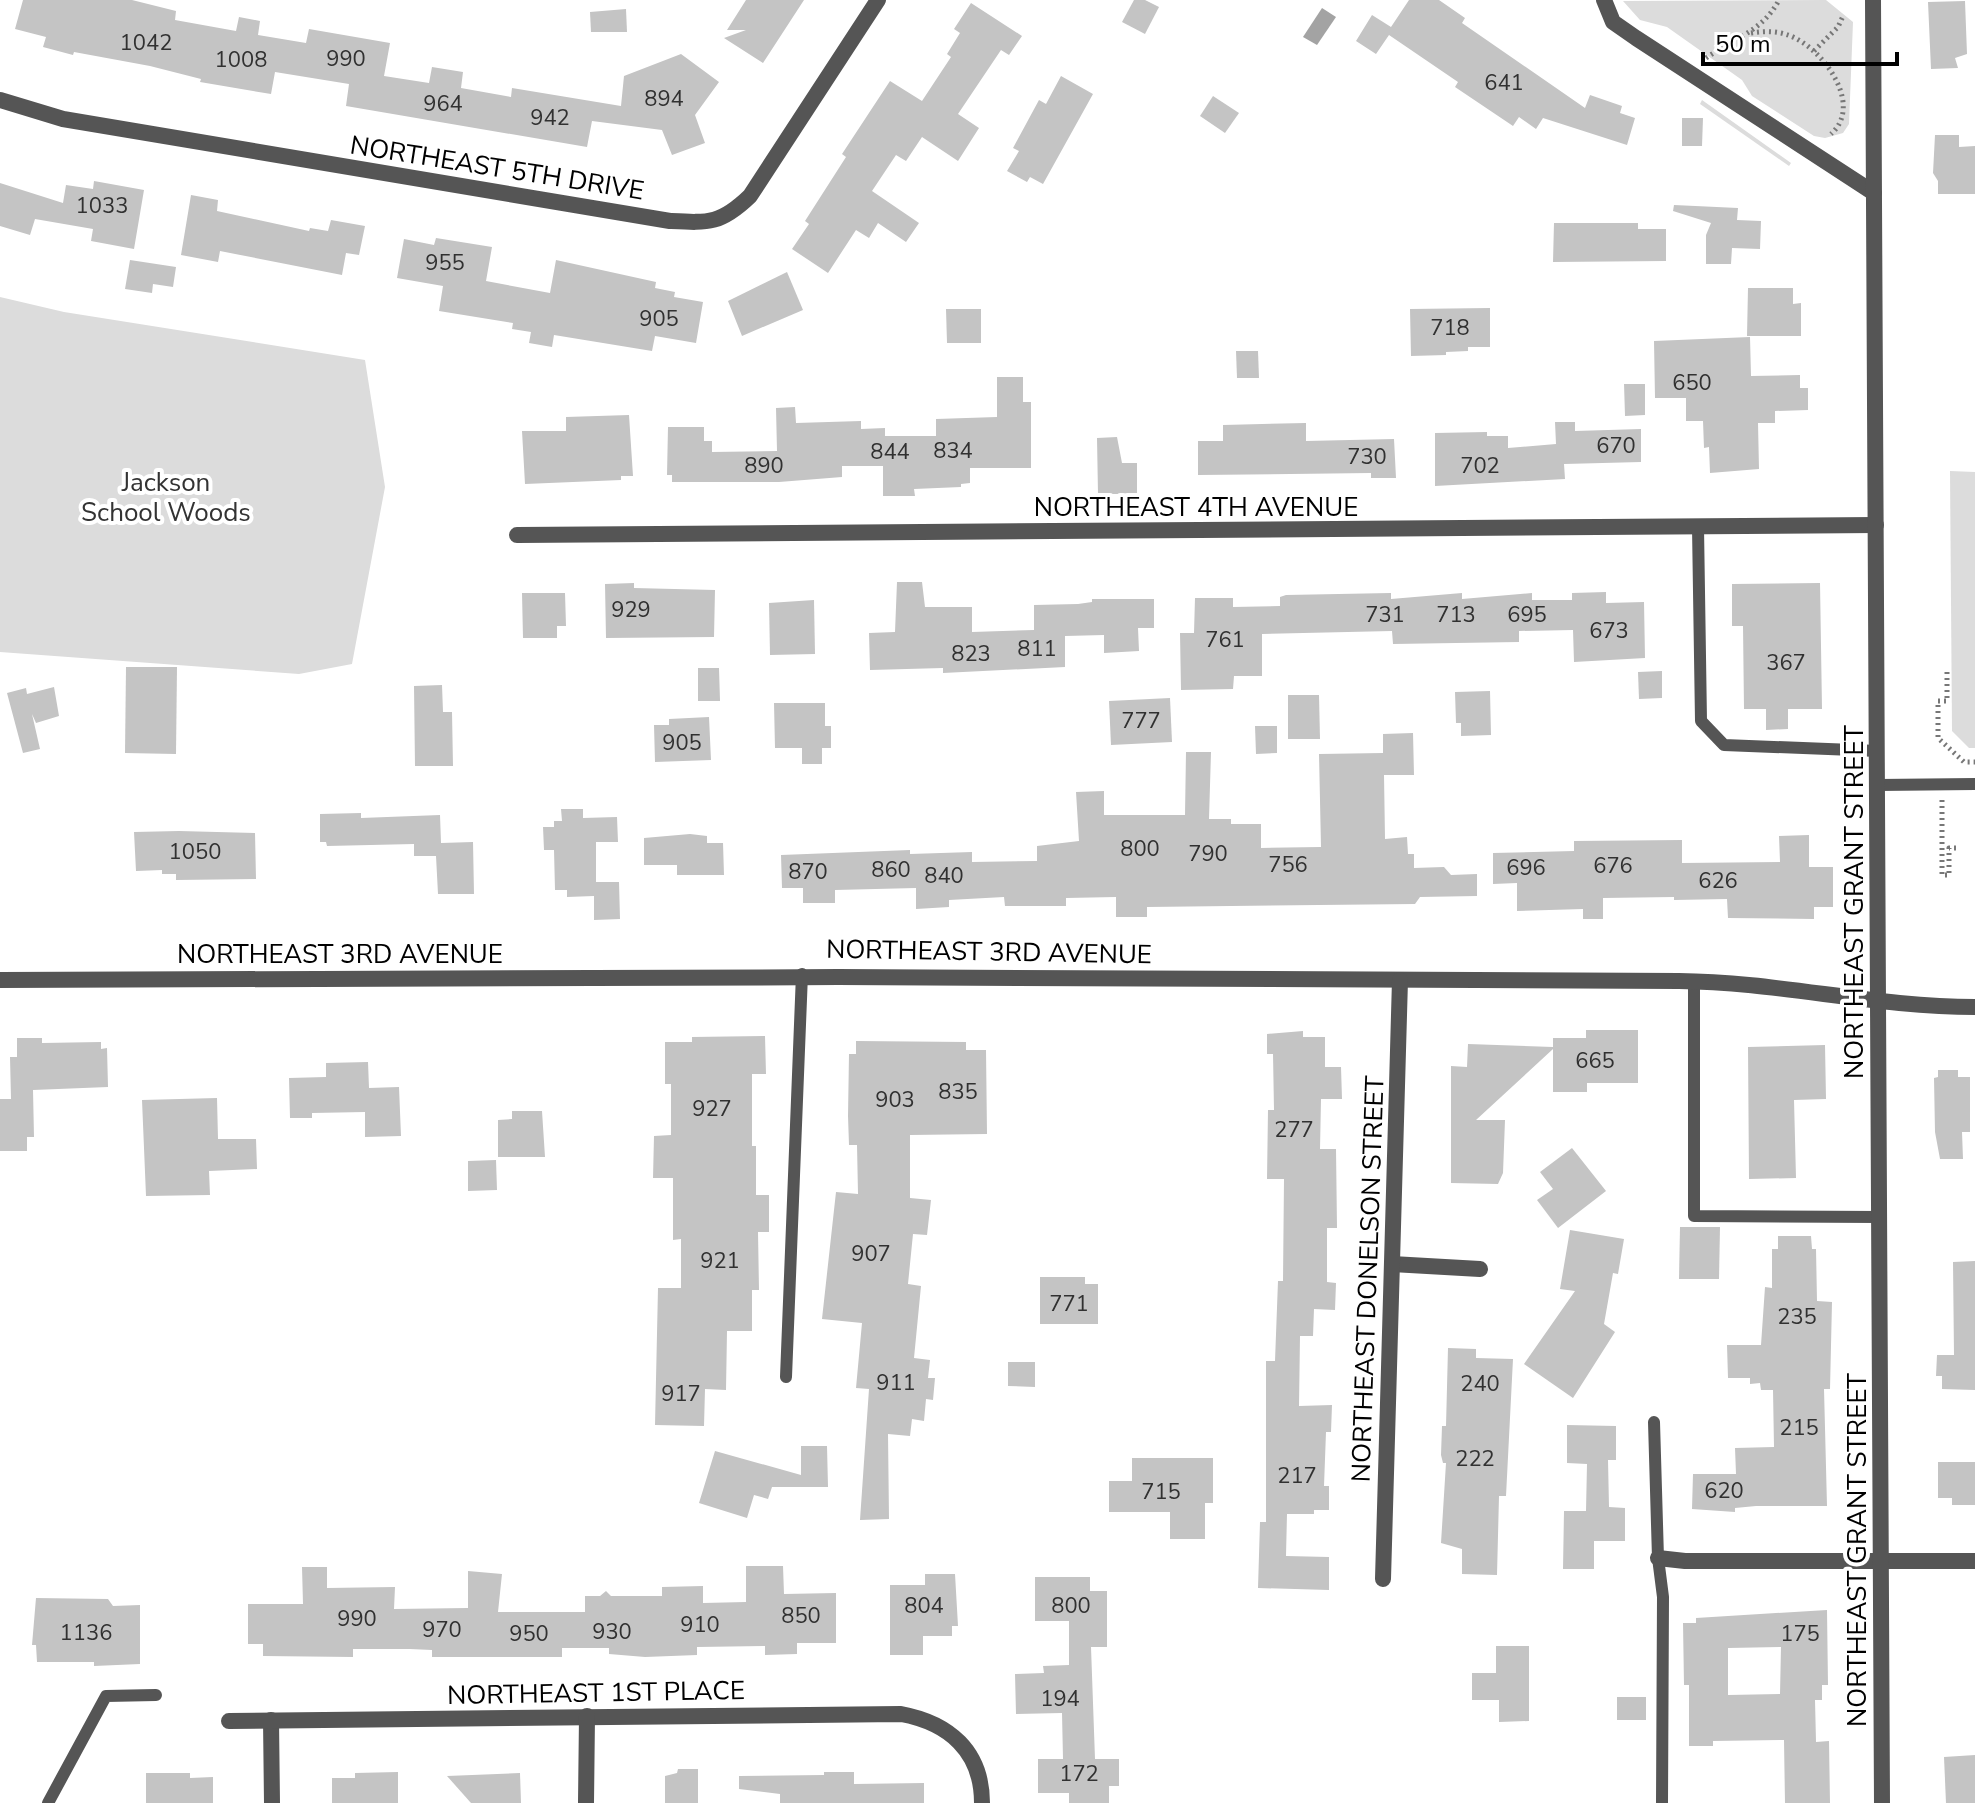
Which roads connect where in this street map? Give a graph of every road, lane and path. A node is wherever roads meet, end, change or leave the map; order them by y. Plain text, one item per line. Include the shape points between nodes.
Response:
1 (878, 0) edge
2 (1604, 0) edge
3 (1779, 0) edge
4 (1873, 0) edge
5 (1843, 16) dead end
6 (1751, 33) junction
7 (1814, 51) junction
8 (1706, 58) dead end
9 (0, 100) edge
10 (1831, 134) dead end
11 (1874, 193) junction
12 (1876, 525) junction
13 (1698, 527) junction
14 (517, 535) dead end
15 (1947, 672) dead end
16 (1878, 751) junction
17 (1975, 762) edge
18 (1975, 784) edge
19 (1878, 785) junction
20 (1942, 799) dead end
21 (1959, 848) dead end
22 (802, 974) junction
23 (0, 980) edge
24 (1400, 980) junction
25 (1694, 981) junction
26 (1879, 1002) junction
27 (1975, 1007) edge
28 (1879, 1217) junction
29 (1392, 1264) junction
30 (1480, 1269) dead end
31 (786, 1377) dead end
32 (1654, 1422) dead end
33 (1658, 1558) junction
34 (1881, 1561) junction
35 (1975, 1561) edge
36 (1383, 1579) dead end
37 (156, 1695) dead end
38 (587, 1716) junction
39 (271, 1720) junction
40 (229, 1721) dead end
41 (48, 1803) edge
42 (272, 1803) edge
43 (586, 1803) edge
44 (982, 1803) edge
45 (1662, 1803) edge
46 (1882, 1803) edge

1 - 9 street, NORTHEAST 5TH DRIVE via 750,196 728,217 706,223 63,119
2 - 11 street via 1613,22
3 - 6 path
4 - 11 street, NORTHEAST GRANT STREET
5 - 7 path
6 - 7 path via 1787,35
6 - 8 path
7 - 10 path via 1839,89 1841,120
11 - 12 street, NORTHEAST GRANT STREET
12 - 13 street, NORTHEAST 4TH AVENUE
12 - 16 street, NORTHEAST GRANT STREET
13 - 14 street, NORTHEAST 4TH AVENUE
13 - 16 lane via 1701,721 1724,745
15 - 17 path via 1947,701 1938,701 1938,738 1964,762
16 - 19 street, NORTHEAST GRANT STREET
18 - 19 lane
19 - 26 street, NORTHEAST GRANT STREET
20 - 21 path via 1942,875 1949,875 1949,848
22 - 23 street, NORTHEAST 3RD AVENUE
22 - 24 street, NORTHEAST 3RD AVENUE
22 - 31 lane
24 - 25 street, NORTHEAST 3RD AVENUE
24 - 29 street, NORTHEAST DONELSON STREET
25 - 26 street, NORTHEAST 3RD AVENUE
25 - 28 lane via 1694,1216
26 - 27 street, NORTHEAST 3RD AVENUE
26 - 28 street, NORTHEAST GRANT STREET
28 - 34 street, NORTHEAST GRANT STREET
29 - 30 street
29 - 36 street, NORTHEAST DONELSON STREET
32 - 33 lane
33 - 34 street
33 - 45 lane via 1664,1632
34 - 35 street
34 - 46 street, NORTHEAST GRANT STREET
37 - 41 lane via 106,1696
38 - 39 street, NORTHEAST 1ST PLACE
38 - 43 street
38 - 44 street, NORTHEAST 1ST PLACE via 922,1718 970,1752
39 - 40 street, NORTHEAST 1ST PLACE
39 - 42 street

